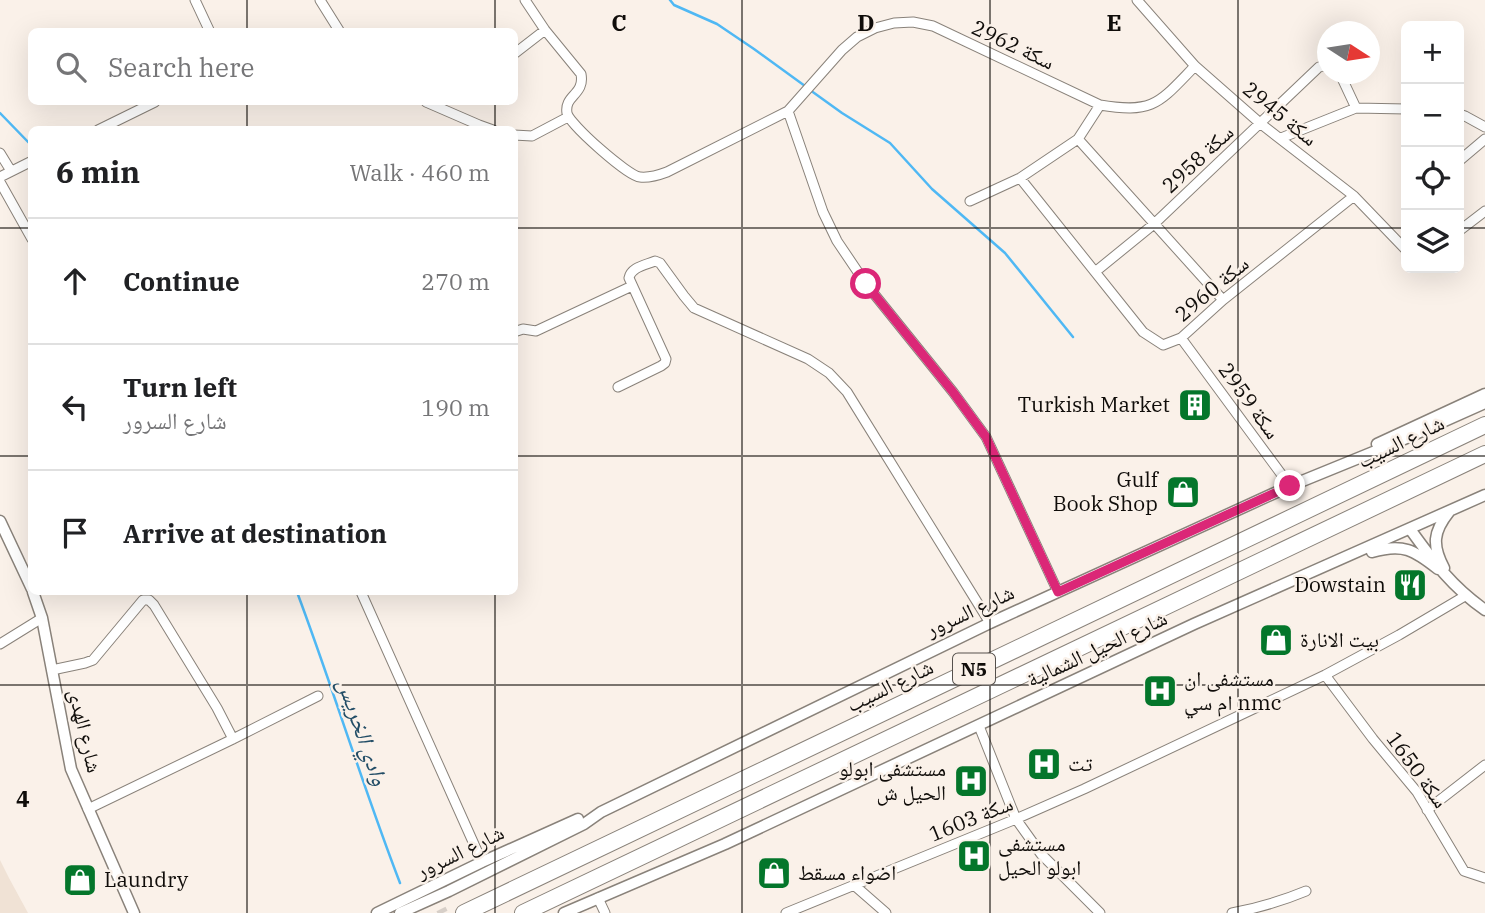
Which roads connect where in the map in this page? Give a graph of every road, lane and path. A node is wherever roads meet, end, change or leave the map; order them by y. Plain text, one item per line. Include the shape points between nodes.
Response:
1 (195, 0) edge
2 (320, 0) edge
3 (525, 0) edge
4 (1137, 0) edge
5 (208, 28) edge
6 (338, 28) edge
7 (545, 30) junction
8 (518, 51) edge
9 (1195, 66) junction
10 (1317, 68) edge
11 (1345, 84) edge
12 (149, 105) edge
13 (433, 105) edge
14 (1100, 105) junction
15 (1356, 108) junction
16 (1401, 109) edge
17 (788, 111) junction
18 (1464, 116) edge
19 (568, 117) junction
20 (1261, 124) junction
21 (106, 126) edge
22 (482, 126) edge
23 (1485, 127) edge
24 (518, 135) edge
25 (1280, 138) junction
26 (1078, 139) junction
27 (1485, 139) edge
28 (0, 153) edge
29 (1464, 157) edge
30 (28, 164) edge
31 (11, 171) junction
32 (1020, 178) junction
33 (0, 179) edge
34 (1354, 196) junction
35 (970, 201) dead end
36 (1485, 211) edge
37 (1154, 224) junction
38 (1464, 227) edge
39 (28, 232) edge
40 (1401, 245) edge
41 (1095, 272) junction
42 (632, 286) junction
43 (1223, 300) junction
44 (518, 331) edge
45 (1181, 338) junction
46 (618, 387) dead end
47 (1485, 394) edge
48 (1485, 403) edge
49 (1485, 425) edge
50 (1485, 454) edge
51 (1361, 456) junction
52 (1290, 486) junction
53 (1485, 495) edge
54 (1450, 511) junction
55 (0, 521) edge
56 (1410, 529) junction
57 (1332, 563) junction
58 (1438, 569) junction
59 (28, 581) edge
60 (1452, 582) junction
61 (1058, 592) junction
62 (34, 595) edge
63 (361, 595) edge
64 (1465, 596) junction
65 (1485, 610) edge
66 (42, 618) junction
67 (989, 623) junction
68 (0, 644) edge
69 (52, 670) junction
70 (1325, 676) junction
71 (318, 696) dead end
72 (979, 726) junction
73 (233, 739) junction
74 (1485, 765) edge
75 (88, 809) junction
76 (1427, 810) junction
77 (601, 812) junction
78 (1016, 819) junction
79 (482, 862) junction
80 (1485, 878) edge
81 (854, 885) junction
82 (1306, 891) dead end
83 (429, 894) junction
84 (598, 898) junction
85 (436, 911) edge
86 (568, 912) edge
87 (134, 913) edge
88 (377, 913) edge
89 (400, 913) edge
90 (464, 913) edge
91 (523, 913) edge
92 (605, 913) edge
93 (786, 913) edge
94 (886, 913) edge
95 (1097, 913) edge
96 (1232, 913) edge

1 - 5 street
2 - 6 street
3 - 7 street
4 - 9 street, سكة 2945
7 - 8 street
7 - 19 street via 581,74 580,88 567,104
9 - 14 street, سكة 2962 via 1151,105 1122,109
9 - 20 street, سكة 2945
10 - 20 street, سكة 2958
11 - 15 street
12 - 21 street
13 - 22 street
14 - 17 street, سكة 2962 via 933,26 913,22 875,28 857,37
14 - 26 street
15 - 16 street
15 - 25 street
17 - 19 street, سكة 2962 via 667,172 640,177 619,165
17 - 61 street via 837,241 986,437
18 - 23 street
19 - 24 street via 532,136
20 - 25 street, سكة 2945
20 - 37 street, سكة 2958
25 - 34 street, سكة 2945
26 - 32 street
26 - 37 street
27 - 29 street
28 - 31 street
30 - 31 street
31 - 33 street
32 - 35 street
32 - 41 street, سكة 2960
33 - 39 street
34 - 40 street, سكة 2945
34 - 43 street, سكة 2960
36 - 38 street
37 - 41 street, سكة 2958
37 - 43 street
41 - 45 street, سكة 2960 via 1143,332 1163,345
42 - 44 street via 536,331
42 - 46 street via 666,359 662,366
42 - 67 street via 629,278 634,269 660,263 694,308 808,359 829,373 847,392
43 - 45 street, سكة 2960
45 - 52 street, سكة 2959
47 - 51 street, شارع السرور via 1377,444
48 - 51 street, شارع السرور
49 - 90 highway, شارع السيب / N5
50 - 91 highway, N5
51 - 52 street, شارع السرور
52 - 61 street, شارع السرور
53 - 54 street, شارع الحيل الشمالية
54 - 56 street, شارع الحيل الشمالية
54 - 60 street via 1440,523 1436,543
55 - 59 street, شارع الهدى
56 - 57 street, شارع الحيل الشمالية
56 - 58 street
57 - 58 street via 1397,547 1416,552
57 - 72 street, شارع الحيل الشمالية
58 - 60 street
60 - 64 street
61 - 67 street, شارع السرور
62 - 66 street, شارع الهدى
63 - 79 street
64 - 65 street
64 - 70 street, سكة 1603
66 - 68 street
66 - 69 street, شارع الهدى
67 - 77 street, شارع السرور
69 - 73 street via 93,660 143,600 149,600
69 - 75 street, شارع الهدى via 71,769
70 - 76 street, سكة 1650
70 - 78 street, سكة 1603
71 - 73 street
72 - 78 street
72 - 84 street, شارع الحيل الشمالية
73 - 75 street
74 - 76 street
75 - 87 street, شارع الهدى
76 - 80 street, سكة 1650 via 1464,871
77 - 79 street, شارع السرور
77 - 83 street, شارع السرور via 584,824
78 - 81 street, سكة 1603
78 - 95 street via 1041,854
79 - 83 street, شارع السرور
81 - 93 street, سكة 1603
81 - 94 street
82 - 96 street
83 - 85 street
83 - 88 street, شارع السرور
83 - 89 street, شارع السرور
84 - 86 street, شارع الحيل الشمالية
84 - 92 street

